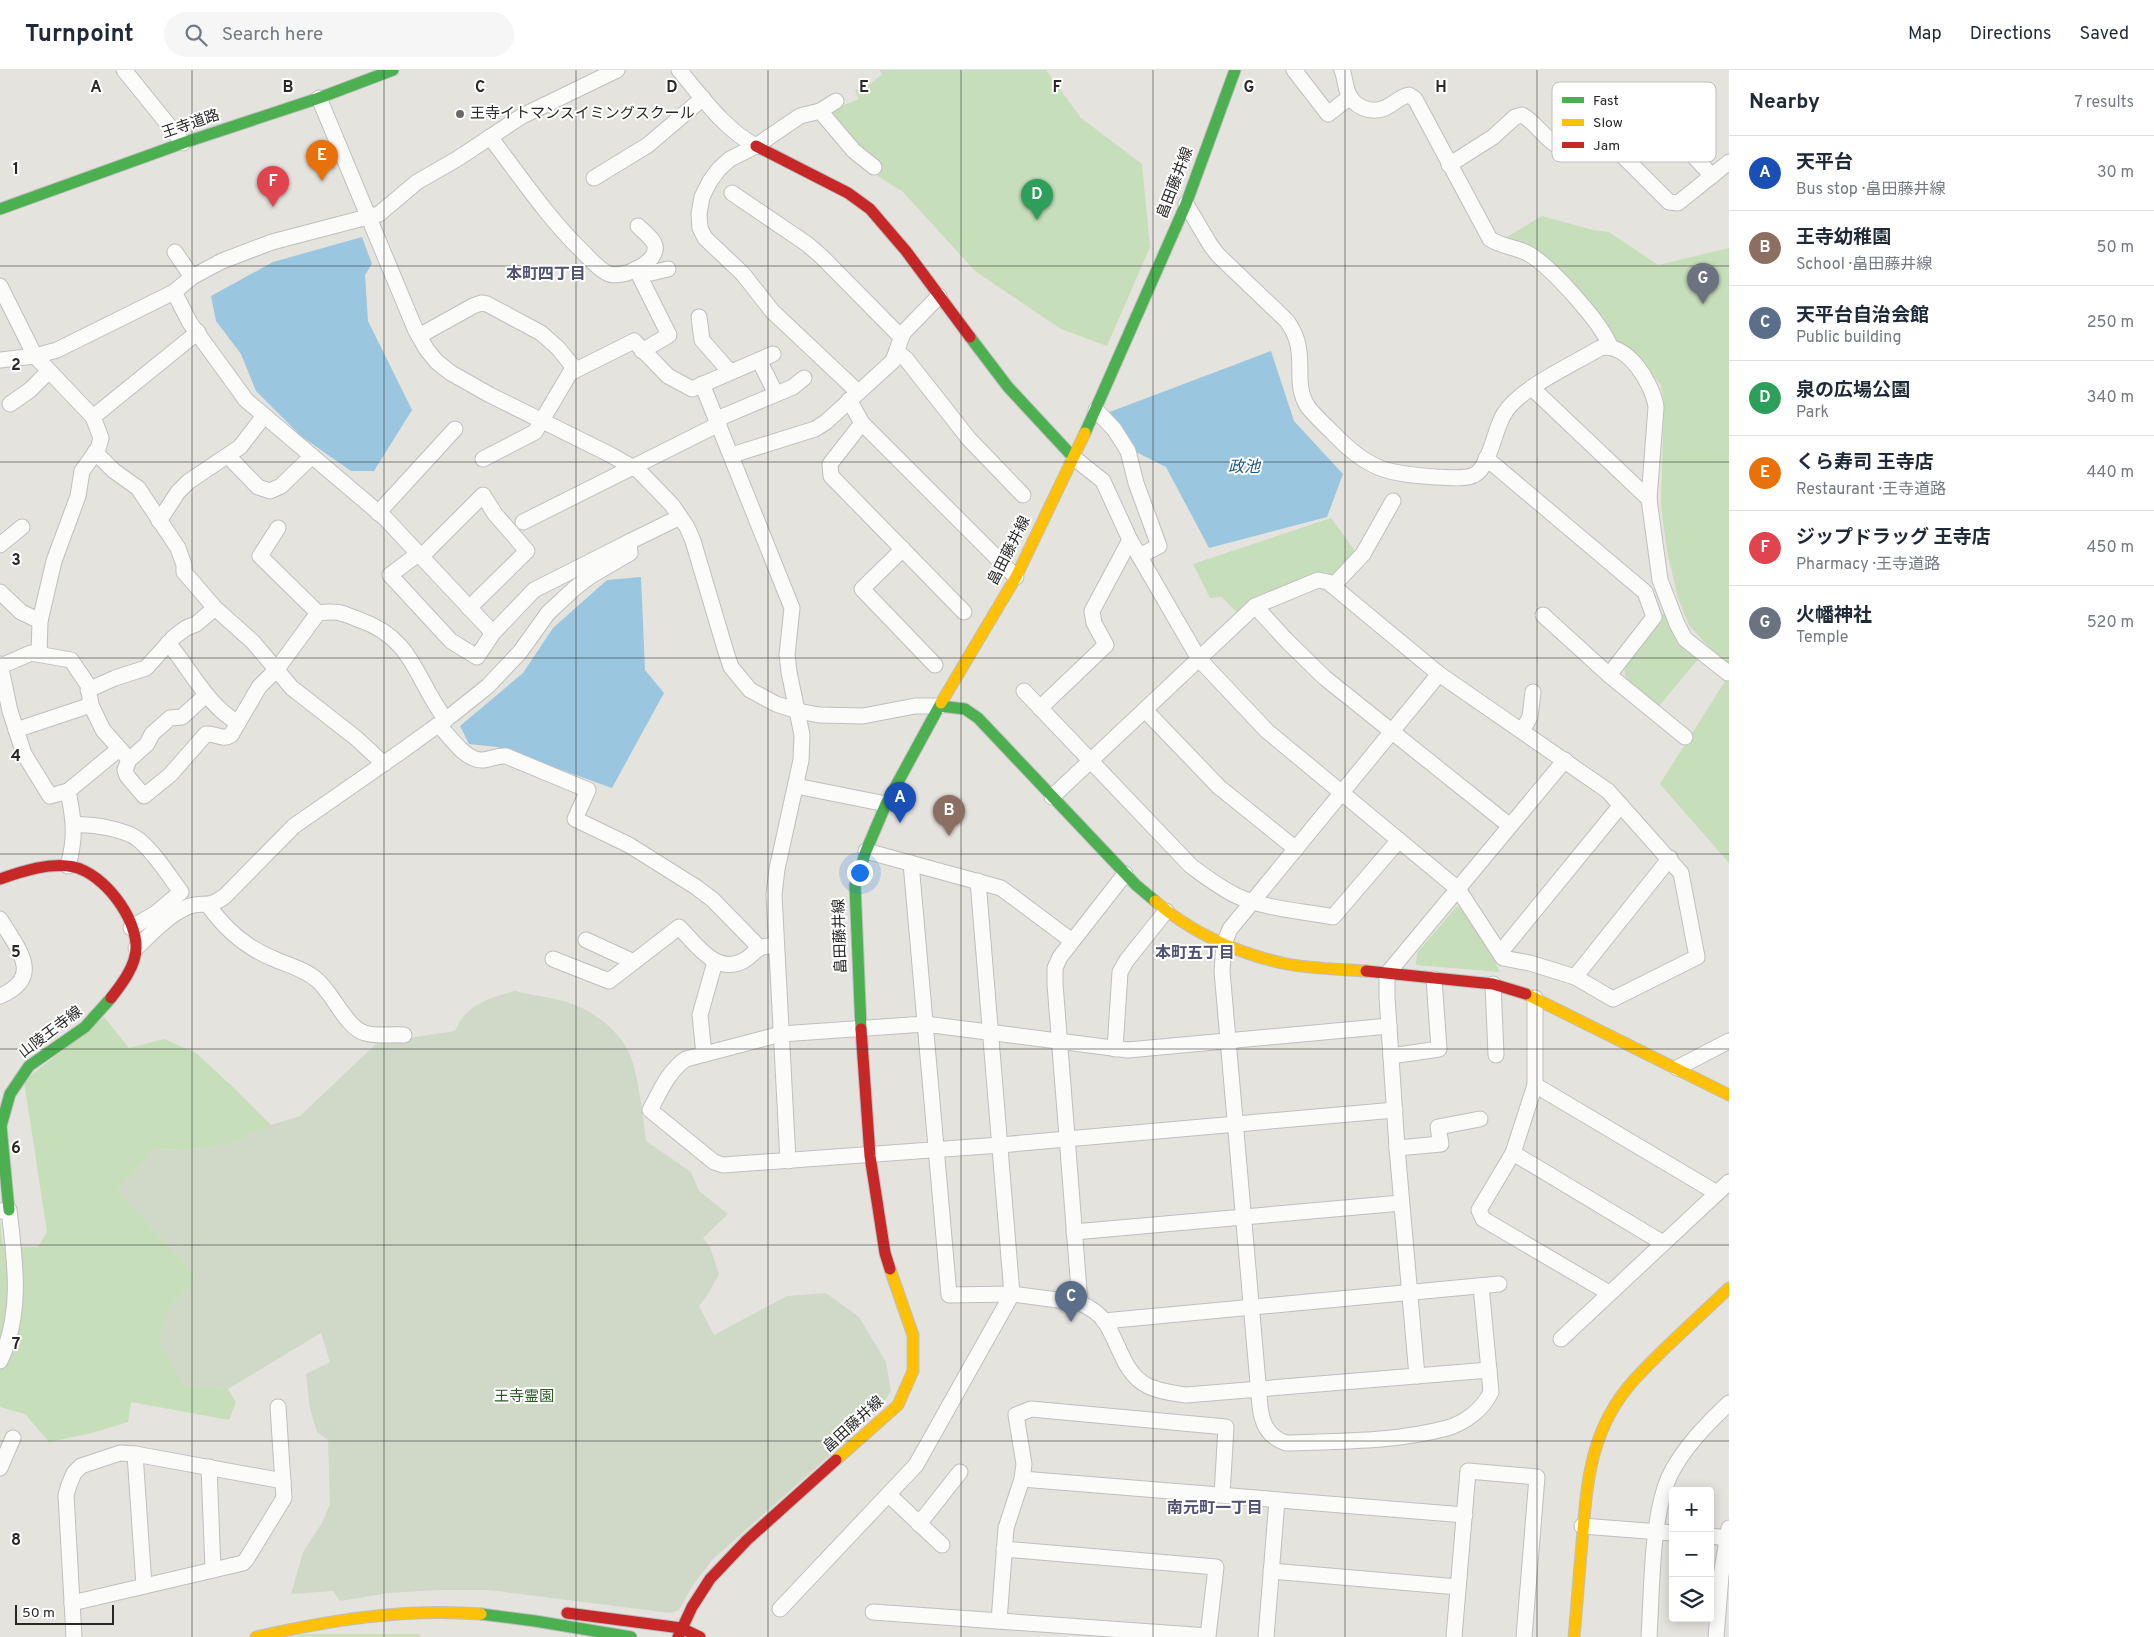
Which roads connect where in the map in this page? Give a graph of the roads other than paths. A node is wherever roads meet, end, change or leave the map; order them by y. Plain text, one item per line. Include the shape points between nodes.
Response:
1 (124, 70) edge
2 (392, 70) edge
3 (617, 70) edge
4 (679, 70) edge
5 (1235, 70) edge
6 (1294, 70) edge
7 (1342, 70) edge
8 (1350, 97) junction
9 (319, 98) junction
10 (703, 98) junction
11 (836, 101) dead end
12 (820, 111) junction
13 (490, 137) junction
14 (1552, 142) edge
15 (183, 143) junction
16 (756, 146) junction
17 (1629, 162) edge
18 (1699, 162) edge
19 (1729, 162) edge
20 (1449, 165) junction
21 (874, 167) dead end
22 (1712, 176) junction
23 (594, 178) dead end
24 (732, 193) dead end
25 (1186, 204) junction
26 (0, 209) edge
27 (369, 217) junction
28 (638, 226) dead end
29 (175, 252) dead end
30 (636, 269) junction
31 (668, 269) dead end
32 (192, 277) junction
33 (0, 286) edge
34 (174, 292) junction
35 (940, 296) junction
36 (699, 317) dead end
37 (198, 332) junction
38 (419, 336) junction
39 (901, 337) junction
40 (1610, 346) junction
41 (642, 351) junction
42 (897, 352) junction
43 (35, 356) junction
44 (0, 360) edge
45 (575, 369) junction
46 (48, 372) junction
47 (730, 372) junction
48 (804, 378) dead end
49 (702, 384) junction
50 (1532, 388) junction
51 (776, 394) junction
52 (854, 396) junction
53 (10, 404) dead end
54 (1096, 410) junction
55 (264, 416) junction
56 (94, 417) junction
57 (542, 420) junction
58 (718, 422) junction
59 (862, 423) junction
60 (455, 428) dead end
61 (95, 452) junction
62 (732, 455) junction
63 (228, 456) junction
64 (312, 456) junction
65 (1073, 457) junction
66 (1486, 458) junction
67 (483, 459) dead end
68 (631, 466) junction
69 (1024, 495) dead end
70 (1649, 499) junction
71 (1393, 501) dead end
72 (378, 513) junction
73 (680, 517) junction
74 (158, 521) junction
75 (523, 522) dead end
76 (22, 527) dead end
77 (278, 528) dead end
78 (1130, 540) junction
79 (630, 542) junction
80 (0, 546) edge
81 (902, 548) junction
82 (419, 555) junction
83 (1139, 556) junction
84 (1016, 577) junction
85 (1333, 586) junction
86 (0, 592) edge
87 (1667, 600) junction
88 (1650, 604) junction
89 (1256, 606) junction
90 (215, 608) junction
91 (469, 608) junction
92 (964, 612) dead end
93 (318, 613) junction
94 (1543, 615) dead end
95 (40, 621) junction
96 (493, 633) junction
97 (168, 643) junction
98 (39, 654) junction
99 (1199, 659) junction
100 (0, 665) edge
101 (935, 665) dead end
102 (277, 669) junction
103 (1728, 673) dead end
104 (1439, 674) junction
105 (1609, 675) junction
106 (88, 690) junction
107 (1024, 691) dead end
108 (1533, 692) dead end
109 (206, 695) junction
110 (91, 706) junction
111 (940, 706) junction
112 (1040, 708) junction
113 (1145, 710) junction
114 (798, 711) junction
115 (442, 722) junction
116 (238, 723) junction
117 (16, 730) junction
118 (1522, 731) junction
119 (1392, 732) junction
120 (1685, 737) dead end
121 (124, 755) junction
122 (1565, 760) junction
123 (1091, 761) junction
124 (384, 764) junction
125 (796, 786) junction
126 (68, 791) junction
127 (1342, 793) junction
128 (1052, 797) junction
129 (886, 804) junction
130 (1621, 805) junction
131 (75, 824) junction
132 (1510, 826) junction
133 (1398, 840) junction
134 (1296, 849) junction
135 (866, 851) junction
136 (1670, 858) junction
137 (911, 863) junction
138 (68, 866) junction
139 (1125, 874) junction
140 (0, 879) edge
141 (978, 880) junction
142 (1458, 889) junction
143 (1254, 901) junction
144 (208, 905) junction
145 (1166, 911) junction
146 (0, 919) edge
147 (131, 928) junction
148 (586, 940) dead end
149 (1072, 941) junction
150 (1224, 944) junction
151 (776, 946) junction
152 (759, 947) junction
153 (136, 948) junction
154 (1500, 953) junction
155 (554, 959) dead end
156 (634, 962) junction
157 (715, 962) junction
158 (1387, 974) junction
159 (1575, 976) junction
160 (1434, 979) junction
161 (1493, 984) junction
162 (0, 996) edge
163 (1535, 998) junction
164 (925, 1024) junction
165 (1388, 1026) junction
166 (861, 1029) junction
167 (990, 1032) junction
168 (781, 1034) junction
169 (404, 1035) dead end
170 (1059, 1041) junction
171 (1228, 1041) junction
172 (1729, 1041) edge
173 (1116, 1049) junction
174 (704, 1054) junction
175 (1496, 1055) dead end
176 (1391, 1056) junction
177 (1677, 1068) junction
178 (1535, 1084) junction
179 (1729, 1095) edge
180 (1395, 1110) junction
181 (1480, 1119) dead end
182 (1236, 1124) junction
183 (0, 1125) edge
184 (1067, 1140) junction
185 (1000, 1145) junction
186 (1397, 1148) junction
187 (936, 1150) junction
188 (1513, 1153) junction
189 (870, 1156) junction
190 (788, 1161) junction
191 (1729, 1182) edge
192 (1717, 1193) junction
193 (1402, 1204) junction
194 (5, 1210) edge
195 (1244, 1218) junction
196 (1074, 1232) junction
197 (1663, 1243) junction
198 (1499, 1284) dead end
199 (1482, 1286) junction
200 (1729, 1288) edge
201 (1409, 1292) junction
202 (1012, 1294) junction
203 (1609, 1294) junction
204 (1080, 1303) junction
205 (1251, 1307) junction
206 (1104, 1321) junction
207 (1561, 1339) dead end
208 (0, 1361) edge
209 (1489, 1370) junction
210 (1417, 1376) junction
211 (1258, 1389) junction
212 (1729, 1403) edge
213 (278, 1407) dead end
214 (13, 1438) dead end
215 (135, 1454) junction
216 (209, 1467) junction
217 (0, 1468) edge
218 (960, 1472) dead end
219 (1022, 1479) junction
220 (283, 1481) junction
221 (889, 1495) junction
222 (1222, 1495) junction
223 (1276, 1500) junction
224 (1464, 1515) junction
225 (919, 1524) junction
226 (1582, 1526) junction
227 (1657, 1532) junction
228 (1669, 1533) edge
229 (1728, 1534) edge
230 (1714, 1536) edge
231 (942, 1545) dead end
232 (1004, 1549) junction
233 (213, 1570) junction
234 (1271, 1571) junction
235 (144, 1586) junction
236 (1458, 1588) junction
237 (430, 1601) dead end
238 (72, 1603) junction
239 (780, 1609) dead end
240 (1724, 1609) edge
241 (560, 1612) dead end
242 (873, 1612) dead end
243 (348, 1617) junction
244 (999, 1621) junction
245 (1047, 1631) edge
246 (680, 1633) edge
247 (74, 1637) edge
248 (256, 1637) edge
249 (577, 1637) edge
250 (631, 1637) edge
251 (700, 1637) edge
252 (1266, 1637) edge
253 (1454, 1637) edge
254 (1524, 1637) edge
255 (1574, 1637) edge
256 (1649, 1637) edge
257 (1716, 1637) edge

1 - 15 street
2 - 9 main road, 王寺道路
3 - 13 street via 522,116
4 - 10 street
5 - 25 main road, 畠田藤井線
6 - 8 street via 1328,114
7 - 8 street
8 - 20 street via 1361,107 1375,110 1389,106 1400,97 1409,95 1415,98
9 - 15 main road, 王寺道路
9 - 27 street
10 - 16 street via 730,128
10 - 23 street via 648,145
11 - 12 street
12 - 16 street via 800,116
12 - 21 street via 854,151
13 - 27 street via 417,182 379,214
13 - 30 street via 563,232 598,267 615,277
14 - 20 street via 1522,115
15 - 26 main road, 王寺道路
16 - 35 main road via 848,193 870,209 892,232
16 - 52 street via 730,159 710,181 702,197 700,228 705,238 743,274 772,311
17 - 22 street via 1669,202 1678,203
18 - 22 street
19 - 22 street
20 - 40 street via 1490,239 1524,251 1540,261 1591,315
24 - 39 street via 817,252
25 - 54 main road, 畠田藤井線
25 - 66 street via 1218,255 1287,321 1298,342 1300,388 1304,399 1310,410 1355,454 1402,475 1461,478 1474,475
27 - 32 street via 272,242 222,261
27 - 38 street
28 - 30 street via 654,244 655,250 644,265
29 - 32 street
30 - 31 street via 651,273
30 - 41 street via 670,335
32 - 34 street
33 - 43 street
34 - 37 street
34 - 43 street via 57,350
35 - 39 street
35 - 65 main road via 1008,387
36 - 47 street via 702,340
37 - 55 street via 235,386
37 - 56 street
38 - 45 street via 473,306 487,304 541,333
38 - 57 street via 437,362 451,373
39 - 42 street
40 - 50 street via 1600,348
40 - 70 street via 1636,366 1648,381 1654,396 1656,407
41 - 45 street via 634,341
41 - 49 street via 659,369 681,384 692,389
42 - 52 street via 893,361
42 - 69 street via 969,439
43 - 44 street
43 - 46 street
45 - 57 street via 565,378
46 - 53 street
46 - 56 street
47 - 49 street
47 - 51 street via 766,357
48 - 51 street
49 - 58 street
50 - 66 street via 1502,416
50 - 70 street
51 - 58 street
52 - 59 street
52 - 62 street via 815,429
54 - 65 main road, 畠田藤井線
54 - 83 street via 1128,451 1136,484 1159,546
55 - 63 street via 251,435
55 - 64 street
56 - 61 street via 102,438
57 - 67 street via 535,432
57 - 68 street
58 - 62 street
58 - 68 street
59 - 81 street via 830,464 831,476
59 - 84 street
60 - 72 street
61 - 74 street via 138,488
61 - 95 street via 82,471 78,496 54,560
62 - 114 street via 792,608 787,655
63 - 64 street via 258,487 270,491 281,486
63 - 74 street via 188,482
64 - 72 street
65 - 78 street via 1103,481
65 - 84 main road, 畠田藤井線
66 - 88 street via 1645,592
68 - 73 street via 656,487
68 - 75 street
70 - 87 street via 1660,580
71 - 85 street via 1363,554
72 - 82 street
73 - 79 street
73 - 114 street via 696,550 732,667 750,690 761,698
74 - 90 street via 178,548 184,572
76 - 80 street
77 - 93 street via 260,556
78 - 83 street
78 - 112 street via 1092,611 1094,623 1106,645
79 - 96 street via 534,590
79 - 115 street via 630,553 575,588 548,613 508,667
81 - 92 street
81 - 101 street via 862,589
82 - 91 street
82 - 91 street via 483,496 527,551
82 - 96 street via 390,575 451,641 477,657
83 - 99 street
84 - 111 main road, 畠田藤井線
85 - 89 street via 1318,580
85 - 104 street
86 - 95 street via 21,612
87 - 88 street
87 - 103 street via 1685,639
88 - 105 street via 1654,617
89 - 99 street
89 - 119 street via 1308,662
90 - 97 street
90 - 102 street
91 - 96 street
93 - 102 street
93 - 115 street via 335,610 367,622 398,642 411,658
94 - 105 street
95 - 98 street
97 - 106 street via 146,668
97 - 109 street
98 - 100 street via 31,653
98 - 106 street via 71,660
99 - 113 street
99 - 127 street via 1267,731
100 - 117 street
102 - 116 street via 259,687
102 - 124 street via 306,701 356,738
104 - 118 street
104 - 119 street
105 - 120 street
106 - 110 street
107 - 112 street
108 - 118 street via 1530,717
109 - 116 street
109 - 121 street via 182,717 170,718
110 - 117 street
110 - 121 street via 103,730
111 - 114 street via 915,706 863,716
111 - 128 main road via 965,710 978,718
111 - 129 main road, 畠田藤井線
112 - 123 street
113 - 123 street
113 - 134 street via 1219,787
114 - 125 street via 802,735
115 - 124 street
115 - 152 street via 462,750 476,759 506,756 588,790 576,819 629,845 696,887
116 - 121 street via 226,738 206,734 170,775 144,796 127,776
117 - 126 street via 24,754 50,796
118 - 122 street
119 - 127 street
119 - 132 street
121 - 126 street
122 - 130 street via 1608,790
122 - 132 street
123 - 128 street
123 - 143 street via 1191,866 1239,897
124 - 144 street via 294,826 225,896
125 - 129 street
125 - 151 street via 774,895
126 - 131 street
127 - 133 street
127 - 134 street
128 - 139 main road
129 - 135 main road, 畠田藤井線
130 - 136 street
130 - 154 street
131 - 138 street via 74,846
131 - 147 street via 97,824 137,838 182,892
132 - 142 street
133 - 142 street
133 - 143 street via 1334,917
134 - 143 street
135 - 137 street
135 - 166 main road, 畠田藤井線 via 855,885
136 - 159 street
136 - 159 street via 1681,873 1697,956 1613,998
137 - 141 street
137 - 164 street
138 - 140 main road via 25,870
138 - 147 main road via 97,877 119,902
139 - 145 main road
139 - 149 street
141 - 149 street via 1001,888
141 - 167 street
142 - 154 street
142 - 158 street
143 - 150 street via 1230,929
144 - 153 street via 186,907
144 - 169 street via 238,939 316,978 353,1025 365,1033
145 - 150 main road
145 - 173 street via 1120,972
146 - 162 street via 20,954 25,973 22,982
147 - 153 main road
148 - 156 street
149 - 170 street via 1055,968
150 - 158 main road via 1283,963
150 - 171 street via 1222,971
151 - 152 street
151 - 168 street
152 - 157 street via 742,961 728,965
153 - 183 main road, 山陵王寺線 via 128,972 96,1018 30,1065 22,1075 9,1094
154 - 159 street via 1503,958
155 - 156 street via 609,981
156 - 157 street via 679,927
157 - 174 street via 700,1015
158 - 160 main road
158 - 165 street
160 - 161 main road
160 - 176 street via 1439,1049
161 - 163 main road
161 - 175 street
163 - 177 main road
163 - 178 street
164 - 166 street
164 - 167 street
164 - 187 street
165 - 171 street
165 - 176 street
166 - 168 street
166 - 189 main road, 畠田藤井線
167 - 170 street
167 - 185 street
168 - 174 street
168 - 190 street
170 - 173 street
170 - 184 street
171 - 173 street
171 - 182 street
172 - 177 street
174 - 190 street via 676,1065 650,1110 714,1162 723,1165
176 - 180 street
177 - 179 main road
178 - 188 street
178 - 192 street
180 - 182 street
180 - 186 street
181 - 186 street via 1438,1127 1441,1144
182 - 184 street
182 - 195 street
183 - 194 main road, 山陵王寺線
184 - 185 street
184 - 196 street
185 - 187 street
185 - 202 street
186 - 193 street
187 - 189 street
187 - 202 street via 949,1295
188 - 197 street
188 - 203 street via 1479,1210 1483,1219
189 - 190 street
189 - 246 main road, 畠田藤井線 via 885,1253 913,1335 913,1371 898,1405 747,1540 703,1588
191 - 192 street
192 - 197 street
193 - 195 street
193 - 201 street
194 - 208 street via 14,1258 16,1299 13,1324
195 - 196 street
195 - 205 street
196 - 204 street
197 - 203 street
198 - 199 street
199 - 201 street
199 - 209 street
200 - 226 main road via 1633,1381 1609,1416 1589,1467
201 - 205 street
201 - 210 street
202 - 204 street
202 - 221 street via 927,1448
203 - 207 street
204 - 206 street
205 - 206 street
205 - 211 street
206 - 211 street via 1132,1372 1147,1385 1168,1393 1186,1395
209 - 210 street
209 - 211 street via 1491,1392 1477,1411 1448,1428 1390,1438 1286,1443 1276,1440 1262,1420
210 - 211 street
212 - 227 street via 1700,1431 1677,1463 1664,1493
213 - 220 street
214 - 217 street
215 - 216 street
215 - 235 street
215 - 238 street via 120,1453 81,1466 74,1472 66,1495
216 - 220 street
216 - 233 street
218 - 225 street
219 - 222 street
219 - 222 street via 1024,1464 1016,1415 1031,1409 1226,1427
219 - 232 street via 1006,1528
220 - 233 street via 284,1498 246,1560
221 - 225 street
221 - 239 street
222 - 223 street
223 - 224 street
223 - 234 street
224 - 236 street
224 - 254 street via 1468,1471 1537,1476
225 - 231 street
226 - 227 street
226 - 255 main road
227 - 228 street
227 - 256 street
229 - 230 street
229 - 240 street
232 - 244 street
232 - 245 street via 1216,1567 1208,1636
233 - 235 street
234 - 236 street
234 - 252 street
235 - 238 street
236 - 253 street
237 - 243 main road via 378,1605
238 - 247 street
240 - 257 street
241 - 246 main road
242 - 244 street
243 - 248 main road
243 - 249 main road via 382,1625 483,1625
243 - 250 main road via 456,1613
244 - 245 street
246 - 251 main road

